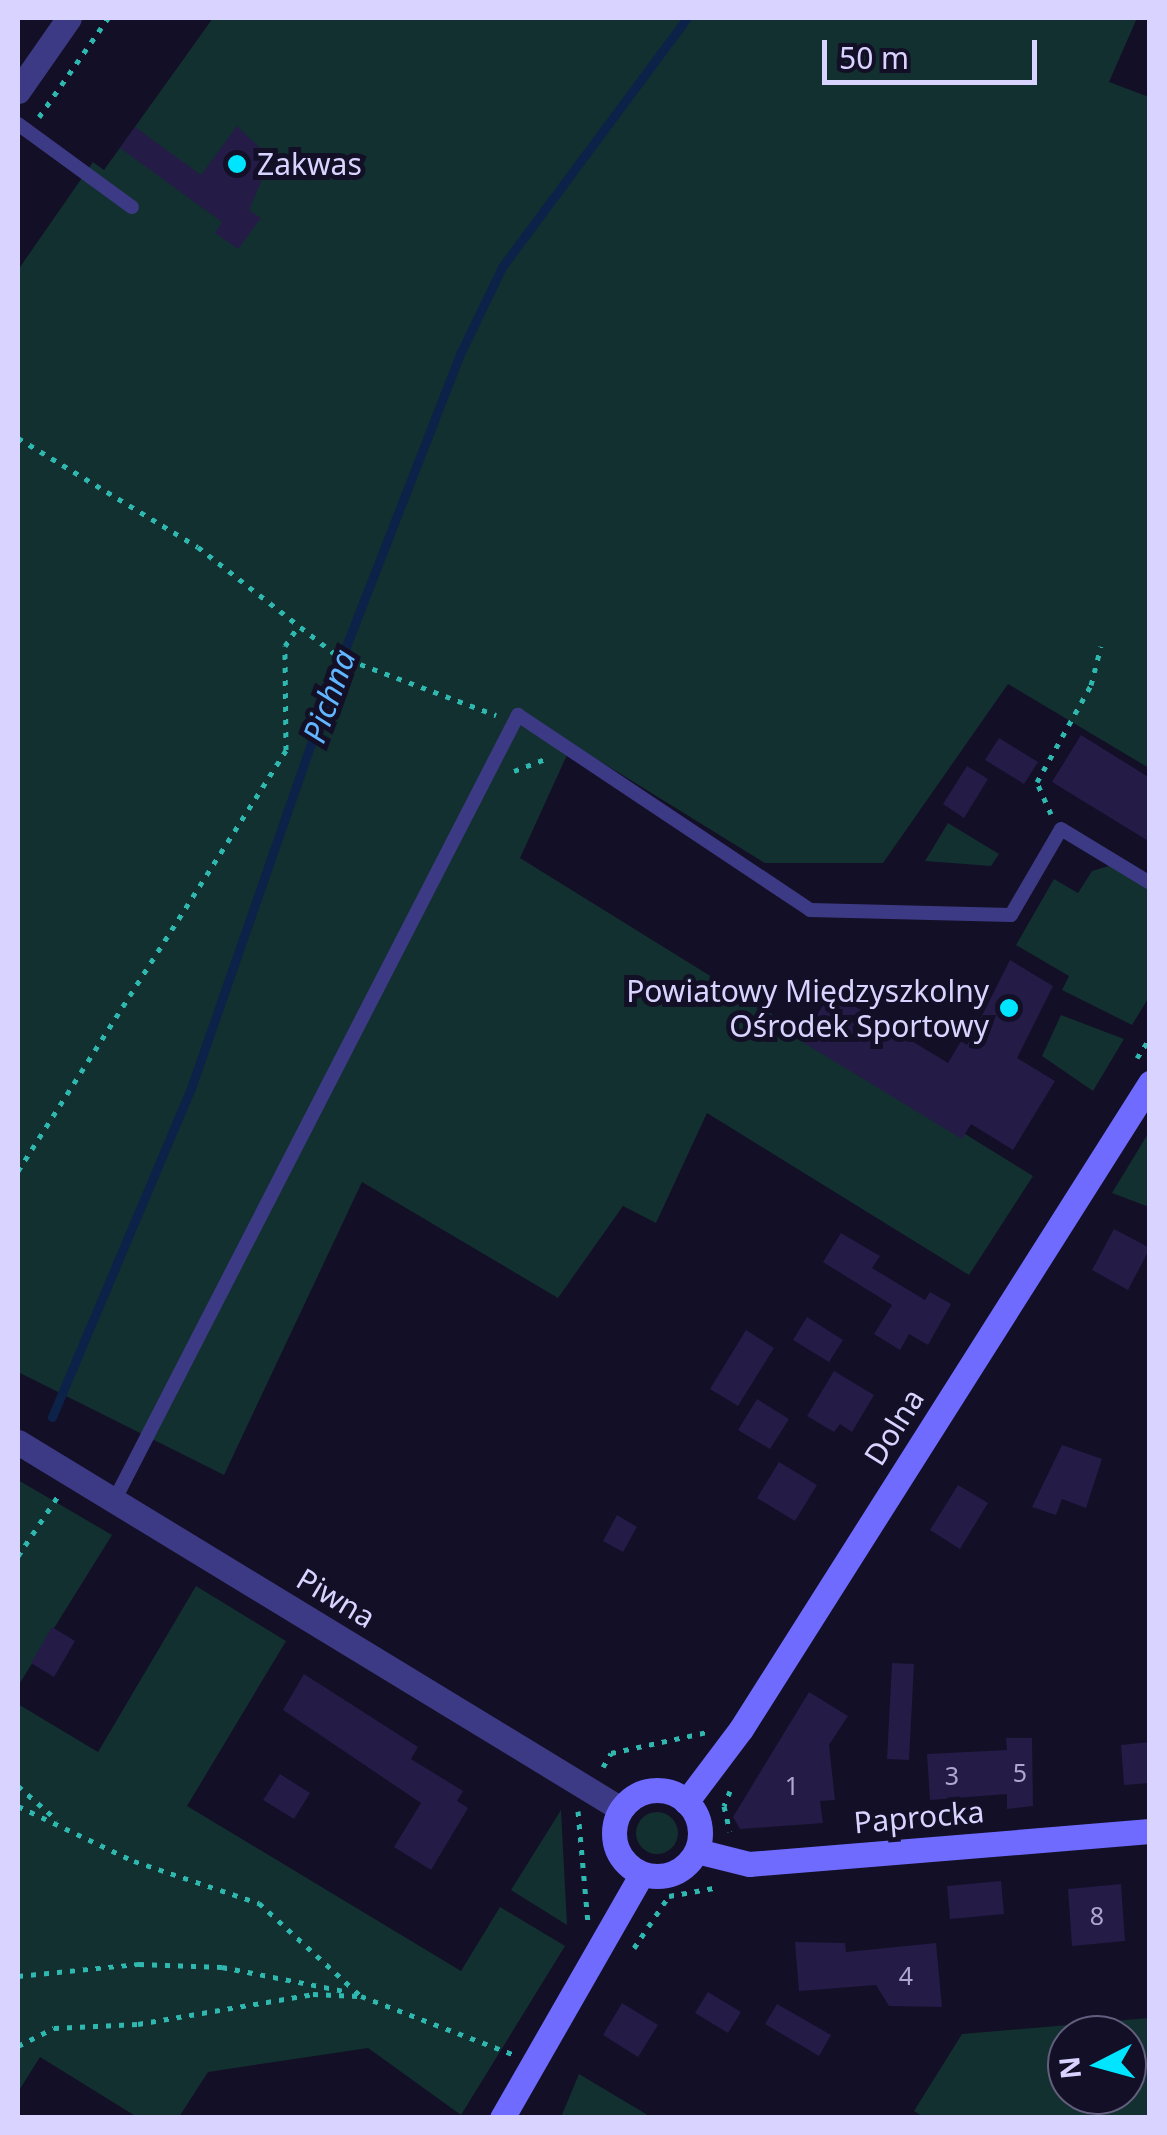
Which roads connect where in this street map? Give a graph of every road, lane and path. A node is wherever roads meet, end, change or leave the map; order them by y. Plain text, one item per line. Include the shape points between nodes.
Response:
1 (69, 18) edge
2 (108, 18) edge
3 (18, 91) edge
4 (23, 127) edge
5 (132, 207) dead end
6 (18, 438) edge
7 (298, 628) junction
8 (1101, 646) dead end
9 (512, 726) junction
10 (550, 751) dead end
11 (1061, 829) junction
12 (1150, 883) edge
13 (1150, 1083) edge
14 (18, 1171) edge
15 (18, 1442) edge
16 (60, 1493) dead end
17 (114, 1501) junction
18 (18, 1556) edge
19 (734, 1738) junction
20 (740, 1774) dead end
21 (728, 1781) dead end
22 (18, 1786) edge
23 (590, 1790) junction
24 (686, 1802) junction
25 (18, 1806) edge
26 (621, 1809) junction
27 (63, 1825) junction
28 (1150, 1831) edge
29 (697, 1851) junction
30 (642, 1874) junction
31 (733, 1886) dead end
32 (612, 1939) junction
33 (18, 1976) edge
34 (362, 1996) junction
35 (18, 2046) edge
36 (513, 2054) dead end
37 (502, 2118) edge

1 - 3 street
2 - 4 path
4 - 5 lane
6 - 7 path via 198,548
7 - 9 path via 336,655
7 - 14 path via 285,646 286,750
8 - 11 path via 1092,685 1038,782
9 - 10 path
9 - 11 lane via 518,715 810,910 1011,914
9 - 17 lane
11 - 12 lane
13 - 19 street, Dolna
15 - 17 street, Piwna
16 - 18 path
17 - 23 street, Piwna
19 - 23 path via 716,1730 611,1753
19 - 24 street, Dolna
20 - 21 path via 724,1806 724,1826 735,1840 715,1809
22 - 27 path
23 - 26 street, Piwna
23 - 32 path via 578,1809 582,1918
24 - 26 street via 645,1792
24 - 29 street via 700,1825
25 - 27 path
26 - 30 street via 616,1847
27 - 34 path via 134,1862 259,1903
28 - 29 street, Paprocka via 749,1864
29 - 30 street via 674,1873
30 - 32 street
31 - 32 path via 669,1896 632,1950
32 - 37 street
33 - 34 path via 139,1964 222,1967
34 - 35 path via 314,1994 138,2024 54,2028
34 - 36 path

